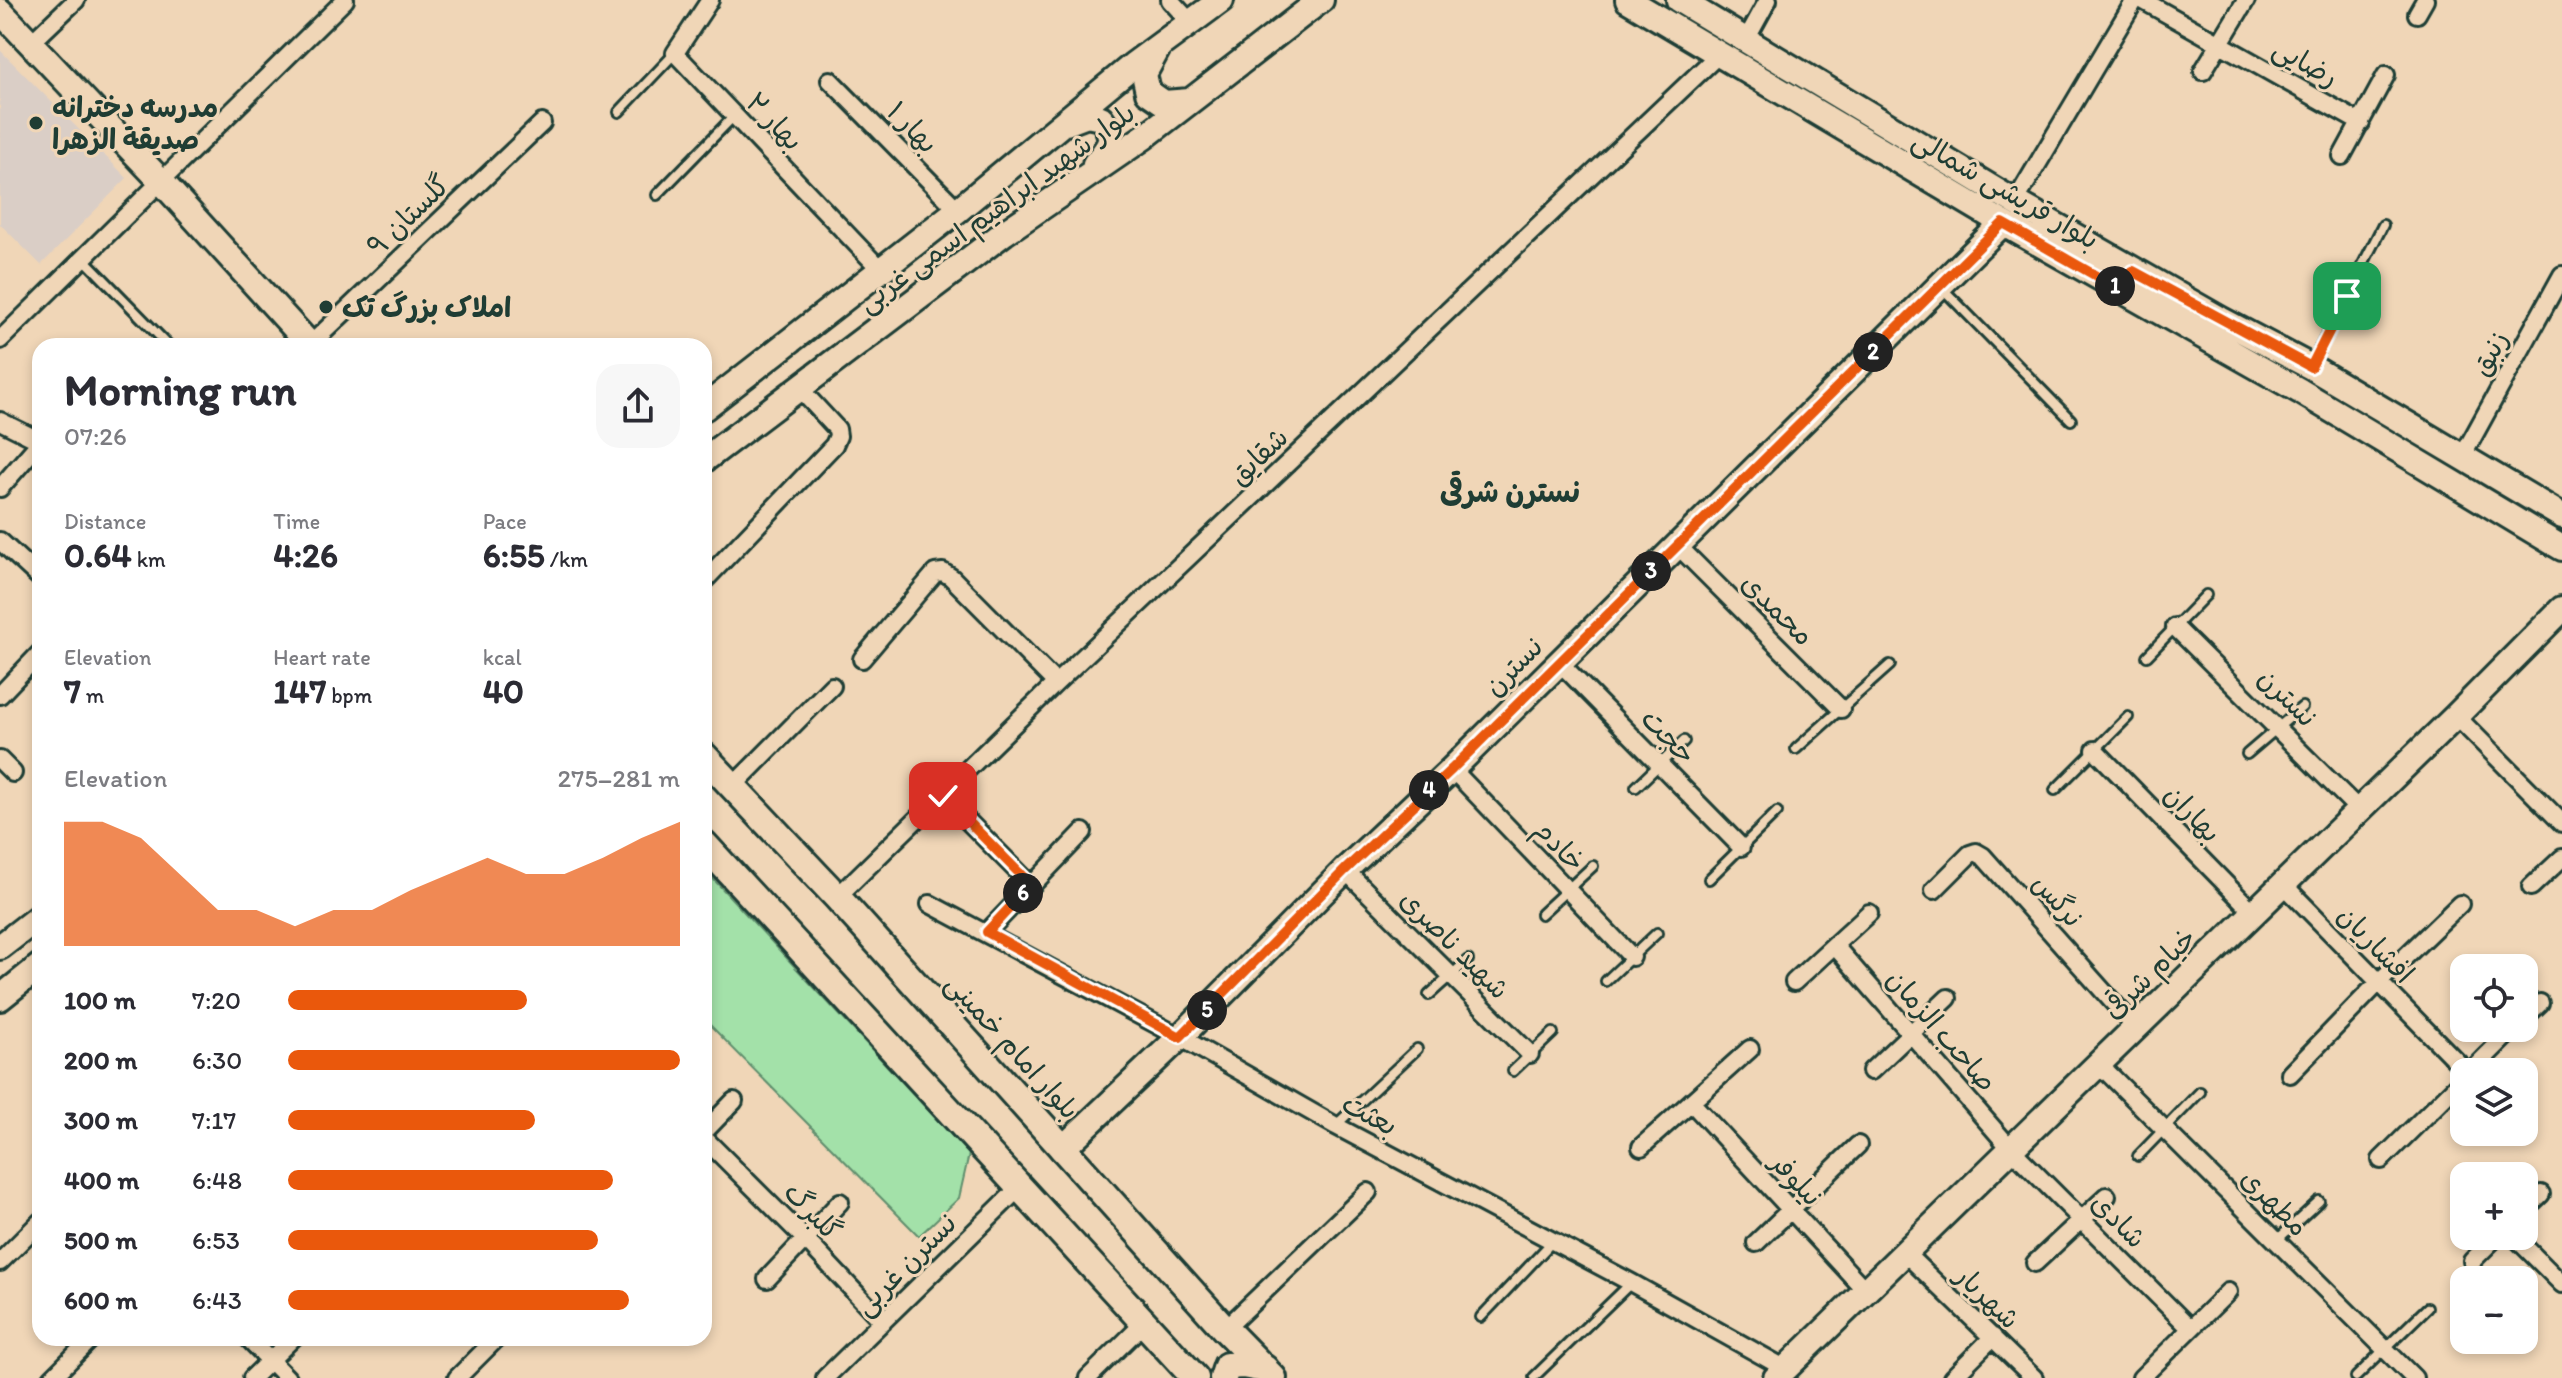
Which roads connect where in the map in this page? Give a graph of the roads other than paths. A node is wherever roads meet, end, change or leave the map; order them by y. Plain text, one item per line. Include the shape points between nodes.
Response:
1 (76, 0) edge
2 (345, 0) edge
3 (710, 0) edge
4 (1170, 0) edge
5 (1221, 0) edge
6 (1321, 0) edge
7 (1628, 0) edge
8 (1679, 0) edge
9 (1768, 0) edge
10 (2135, 0) edge
11 (2142, 0) edge
12 (2246, 0) edge
13 (0, 11) edge
14 (1191, 23) junction
15 (1746, 40) junction
16 (31, 43) junction
17 (2219, 43) junction
18 (1159, 46) junction
19 (675, 53) junction
20 (1718, 55) junction
21 (2203, 71) dead end
22 (2386, 75) dead end
23 (830, 80) dead end
24 (1190, 101) junction
25 (619, 112) dead end
26 (734, 116) junction
27 (542, 123) dead end
28 (2361, 123) junction
29 (1057, 127) junction
30 (2342, 156) dead end
31 (1089, 173) junction
32 (161, 181) junction
33 (657, 195) dead end
34 (958, 210) junction
35 (2009, 212) junction
36 (2383, 225) dead end
37 (83, 258) junction
38 (881, 270) junction
39 (2562, 275) edge
40 (2127, 280) junction
41 (1940, 285) junction
42 (161, 338) edge
43 (305, 338) edge
44 (318, 338) edge
45 (0, 339) edge
46 (2311, 367) junction
47 (800, 389) junction
48 (712, 402) edge
49 (2071, 420) dead end
50 (0, 421) edge
51 (32, 438) edge
52 (32, 451) edge
53 (712, 454) edge
54 (2462, 457) junction
55 (0, 488) edge
56 (2562, 516) edge
57 (0, 541) edge
58 (1677, 545) junction
59 (2562, 548) edge
60 (712, 569) edge
61 (32, 571) edge
62 (2206, 595) dead end
63 (2562, 609) edge
64 (2175, 627) junction
65 (2147, 656) dead end
66 (862, 659) dead end
67 (32, 661) edge
68 (1559, 662) junction
69 (1890, 665) dead end
70 (1056, 683) junction
71 (832, 686) dead end
72 (0, 695) edge
73 (2302, 707) dead end
74 (1841, 709) junction
75 (2456, 716) junction
76 (2128, 717) dead end
77 (2277, 728) junction
78 (1684, 741) dead end
79 (1796, 749) dead end
80 (2095, 750) junction
81 (2247, 754) dead end
82 (0, 760) edge
83 (712, 764) edge
84 (1660, 764) junction
85 (1452, 769) junction
86 (13, 773) dead end
87 (733, 786) junction
88 (1636, 787) dead end
89 (2055, 790) dead end
90 (943, 796) junction
91 (2359, 810) junction
92 (1777, 812) dead end
93 (2562, 823) edge
94 (1083, 832) dead end
95 (1741, 847) junction
96 (712, 853) edge
97 (2562, 858) edge
98 (1593, 866) dead end
99 (1345, 870) junction
100 (1709, 879) dead end
101 (2283, 884) junction
102 (1031, 885) junction
103 (2531, 887) dead end
104 (1568, 890) junction
105 (1934, 890) dead end
106 (837, 897) junction
107 (930, 904) dead end
108 (2460, 904) dead end
109 (1869, 913) dead end
110 (2254, 913) junction
111 (1541, 914) dead end
112 (32, 922) edge
113 (987, 932) junction
114 (1657, 933) dead end
115 (1834, 945) junction
116 (0, 947) edge
117 (1632, 957) junction
118 (1468, 960) dead end
119 (32, 972) edge
120 (1451, 975) junction
121 (1606, 981) dead end
122 (1794, 982) dead end
123 (2378, 983) junction
124 (1429, 995) dead end
125 (0, 998) edge
126 (1948, 998) dead end
127 (2136, 1028) junction
128 (1553, 1033) dead end
129 (1911, 1034) junction
130 (1180, 1037) junction
131 (2500, 1042) edge
132 (1417, 1049) dead end
133 (1750, 1049) dead end
134 (1530, 1054) junction
135 (2455, 1058) edge
136 (2483, 1058) edge
137 (2099, 1064) junction
138 (1513, 1071) dead end
139 (1871, 1071) dead end
140 (2290, 1074) dead end
141 (2200, 1092) dead end
142 (2450, 1092) edge
143 (734, 1101) dead end
144 (1691, 1102) junction
145 (712, 1124) edge
146 (1336, 1126) junction
147 (2164, 1129) junction
148 (1858, 1145) dead end
149 (712, 1146) edge
150 (1641, 1147) dead end
151 (1062, 1149) junction
152 (2011, 1149) junction
153 (2138, 1156) dead end
154 (2381, 1160) dead end
155 (1021, 1186) junction
156 (1368, 1192) dead end
157 (2541, 1194) dead end
158 (2107, 1196) dead end
159 (2538, 1197) edge
160 (2319, 1201) dead end
161 (840, 1202) dead end
162 (1791, 1210) junction
163 (2081, 1219) junction
164 (32, 1230) edge
165 (805, 1239) junction
166 (1553, 1241) junction
167 (2276, 1241) junction
168 (1756, 1243) dead end
169 (2483, 1250) edge
170 (2528, 1250) edge
171 (1905, 1253) junction
172 (2472, 1261) dead end
173 (0, 1262) edge
174 (2035, 1263) dead end
175 (767, 1279) dead end
176 (1632, 1283) junction
177 (2562, 1284) edge
178 (1866, 1291) junction
179 (2228, 1292) dead end
180 (2427, 1308) dead end
181 (1481, 1317) dead end
182 (883, 1322) junction
183 (1144, 1323) junction
184 (2190, 1328) junction
185 (1225, 1329) junction
186 (1993, 1337) junction
187 (84, 1346) edge
188 (256, 1346) edge
189 (285, 1346) edge
190 (489, 1346) edge
191 (2385, 1349) junction
192 (270, 1360) junction
193 (1269, 1373) edge
194 (1781, 1374) edge
195 (1534, 1377) edge
196 (2356, 1377) edge
197 (52, 1378) edge
198 (252, 1378) edge
199 (287, 1378) edge
200 (457, 1378) edge
201 (825, 1378) edge
202 (1088, 1378) edge
203 (1195, 1378) edge
204 (1223, 1378) edge
205 (1952, 1378) edge
206 (2034, 1378) edge
207 (2141, 1378) edge
208 (2414, 1378) edge

1 - 16 street
2 - 32 street
3 - 19 street
4 - 14 street
5 - 14 main road, بلوار شهید ابراهیم اسمی غربی
6 - 24 main road, بلوار شهید ابراهیم اسمی غربی
7 - 20 main road, بلوار قریشی شمالی
8 - 15 main road, بلوار قریشی شمالی
9 - 15 street
10 - 35 street
11 - 17 street, رضایی
12 - 17 street
13 - 16 main road
14 - 18 main road, بلوار شهید ابراهیم اسمی غربی
15 - 35 main road, بلوار قریشی شمالی
16 - 32 main road
17 - 21 street
17 - 28 street, رضایی
18 - 24 main road via 1144,74 1148,92 1164,103
18 - 29 main road, بلوار شهید ابراهیم اسمی غربی
19 - 25 lane
19 - 26 street, بهار ۲
20 - 35 main road, بلوار قریشی شمالی
20 - 70 street, شقایق
22 - 28 street
23 - 34 street, بهار ۱
24 - 31 main road, بلوار شهید ابراهیم اسمی غربی
26 - 33 lane
26 - 38 street, بهار ۲
27 - 44 street, گلستان ۹
28 - 30 street
29 - 31 main road via 1087,115 1101,118 1111,131 1110,144
29 - 34 main road, بلوار شهید ابراهیم اسمی غربی
31 - 47 main road, بلوار شهید ابراهیم اسمی غربی
32 - 37 street
32 - 43 main road
34 - 38 main road, بلوار شهید ابراهیم اسمی غربی
35 - 40 main road, بلوار قریشی شمالی
35 - 41 main road, نسترن
36 - 46 lane
37 - 42 lane
37 - 45 street
38 - 48 main road, بلوار شهید ابراهیم اسمی غربی
39 - 54 street, زنبق
40 - 46 main road, بلوار قریشی شمالی
40 - 59 main road, بلوار قریشی شمالی
41 - 49 lane
41 - 58 main road, نسترن
46 - 54 main road, بلوار قریشی شمالی
47 - 53 main road, بلوار شهید ابراهیم اسمی غربی
47 - 60 street via 837,429 834,445
50 - 51 street
52 - 55 street
54 - 56 main road, بلوار قریشی شمالی
57 - 61 street
58 - 68 main road, نسترن
58 - 74 street, محمدی
62 - 64 lane
63 - 75 main road, خیام شرقی
64 - 65 lane
64 - 77 street, نسترن
66 - 70 street via 935,573 943,572
67 - 72 street
68 - 84 street, حجت
68 - 85 main road, نسترن
69 - 74 lane
70 - 90 street, شقایق
71 - 87 street
73 - 77 lane
74 - 79 lane
75 - 91 main road, خیام شرقی
75 - 93 street
76 - 80 lane
77 - 81 lane
77 - 91 street, نسترن
78 - 84 lane
80 - 89 lane
80 - 110 street, بهاران
82 - 86 street
83 - 87 main road, بلوار امام خمینی
84 - 88 lane
84 - 95 street, حجت
85 - 99 main road, نسترن
85 - 104 street, خادم
87 - 106 main road, بلوار امام خمینی
90 - 102 street
90 - 106 street, شقایق
91 - 101 main road, خیام شرقی
92 - 95 lane
94 - 102 street
95 - 100 lane
96 - 155 main road
97 - 103 street
98 - 104 lane
99 - 120 street, شهید ناصری
99 - 130 main road, نسترن
101 - 110 main road, خیام شرقی
101 - 123 street, افشاریان
102 - 113 street
104 - 111 lane
104 - 117 street, خادم
105 - 127 street, نرگس via 1970,854 1983,856
106 - 151 main road, بلوار امام خمینی
107 - 113 street, بعثت
108 - 123 street
109 - 115 street
110 - 127 main road, خیام شرقی
112 - 116 main road
113 - 130 street, بعثت
114 - 117 lane
115 - 122 street
115 - 129 street, صاحب الزمان
117 - 121 lane
118 - 120 lane
119 - 125 main road
120 - 124 lane
120 - 134 street, شهید ناصری
123 - 135 street, افشاریان
123 - 140 street
126 - 129 street
127 - 137 main road, خیام شرقی
128 - 134 lane
129 - 139 street
129 - 152 street, صاحب الزمان
130 - 146 street, بعثت
130 - 151 main road, نسترن
131 - 136 street
132 - 146 lane
133 - 144 street
134 - 138 lane
137 - 147 street, مطهری
137 - 152 main road, خیام شرقی
141 - 147 lane
142 - 154 street
143 - 145 street
144 - 150 street
144 - 162 street, نیلوفر
146 - 166 street, بعثت
147 - 153 lane
147 - 167 street, مطهری
148 - 162 street
149 - 165 street, گلبرگ
151 - 185 main road, بلوار امام خمینی
152 - 163 street, شادی
152 - 171 main road, خیام شرقی
155 - 182 street, نسترن غربی
155 - 183 main road
156 - 185 street
157 - 159 street
158 - 163 street
160 - 167 lane
161 - 165 street
162 - 168 street
162 - 178 street, نیلوفر
163 - 174 street
163 - 184 street, شادی
164 - 173 street
165 - 175 street
165 - 182 street, گلبرگ
166 - 176 street, بعثت
166 - 181 lane
167 - 191 street, مطهری
169 - 172 street
170 - 177 street
171 - 178 main road, خیام شرقی
171 - 186 street, شهریار
176 - 194 street, بعثت
176 - 195 lane
178 - 194 main road, خیام شرقی
179 - 184 street
180 - 191 lane
182 - 201 street, نسترن غربی
183 - 202 street
183 - 203 main road
184 - 207 street
185 - 193 main road, بلوار امام خمینی
186 - 205 street
186 - 206 street, شهریار
187 - 197 street
188 - 192 street
189 - 192 street
190 - 200 street
191 - 196 lane
191 - 208 street, مطهری
192 - 198 street
192 - 199 street
193 - 204 main road via 1227,1366

